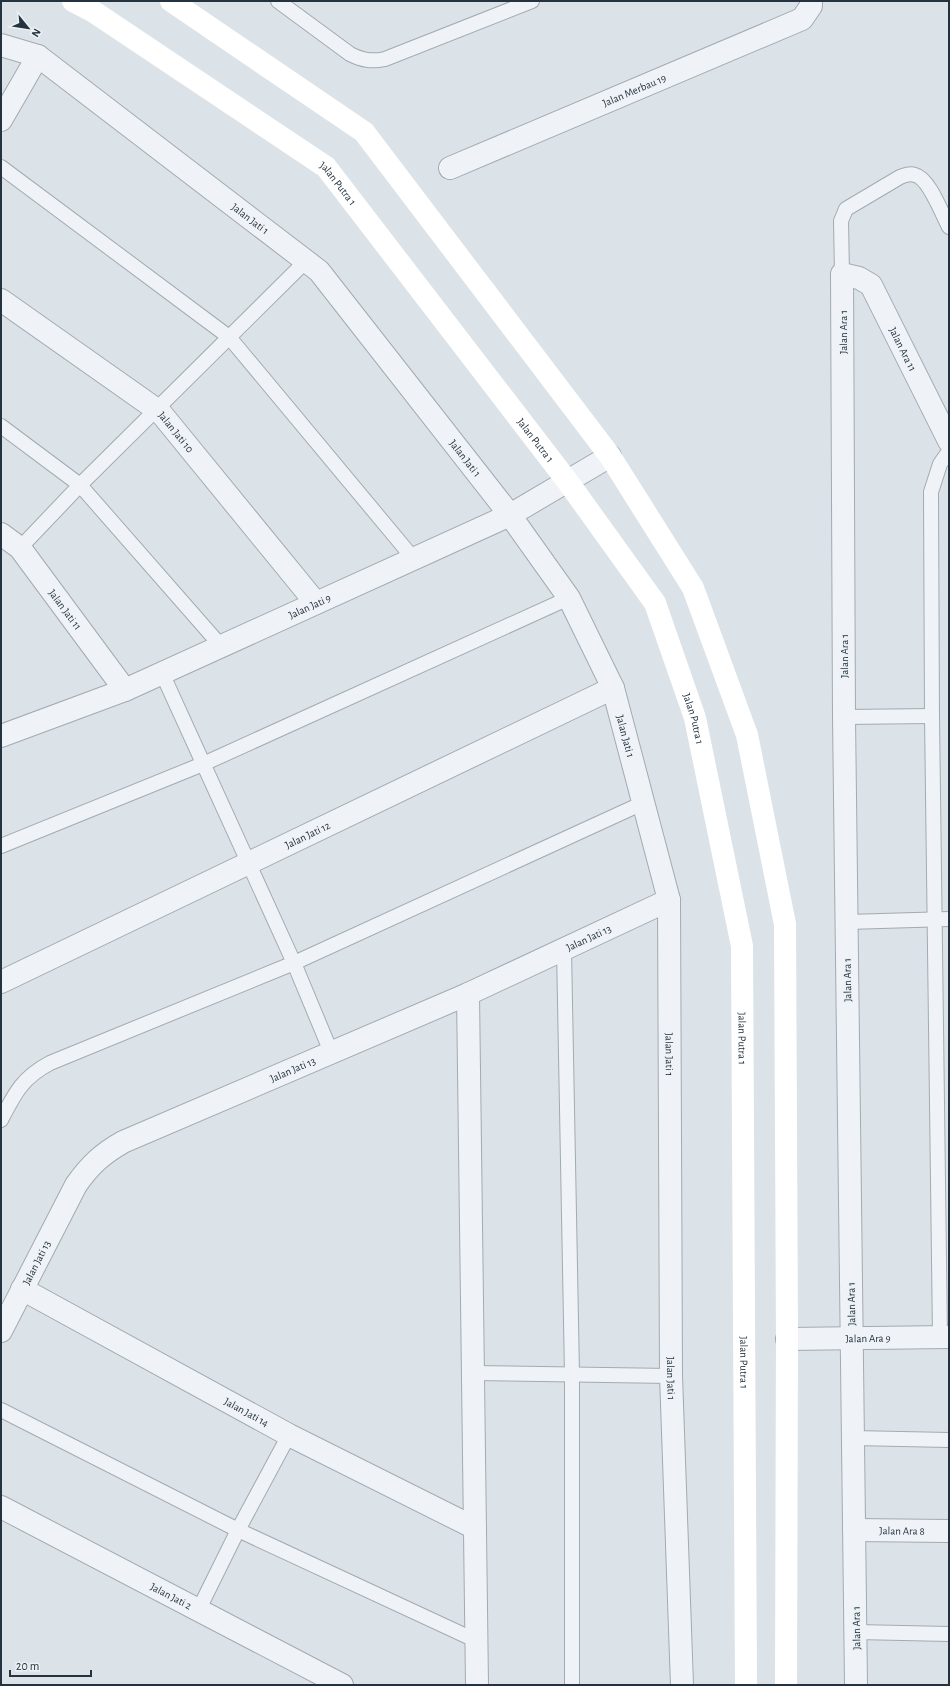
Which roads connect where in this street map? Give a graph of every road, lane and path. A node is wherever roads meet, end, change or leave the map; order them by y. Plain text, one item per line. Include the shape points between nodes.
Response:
1 (73, 1) edge
2 (171, 1) edge
3 (278, 1) edge
4 (532, 1) edge
5 (811, 3) edge
6 (1, 45) edge
7 (38, 56) junction
8 (1, 120) edge
9 (1, 167) edge
10 (450, 168) dead end
11 (949, 227) edge
12 (306, 261) junction
13 (842, 274) junction
14 (1, 300) edge
15 (229, 337) junction
16 (156, 409) junction
17 (1, 426) edge
18 (949, 441) edge
19 (949, 451) edge
20 (610, 456) junction
21 (568, 482) junction
22 (80, 485) junction
23 (510, 515) junction
24 (1, 534) edge
25 (20, 548) junction
26 (413, 558) junction
27 (569, 598) junction
28 (316, 602) junction
29 (221, 646) junction
30 (162, 673) junction
31 (613, 688) junction
32 (124, 690) junction
33 (932, 716) junction
34 (844, 717) junction
35 (1, 736) edge
36 (203, 764) junction
37 (643, 803) junction
38 (1, 846) edge
39 (248, 863) junction
40 (669, 900) junction
41 (942, 920) edge
42 (847, 922) junction
43 (564, 948) junction
44 (294, 963) junction
45 (1, 982) edge
46 (468, 994) junction
47 (331, 1052) junction
48 (1, 1120) edge
49 (22, 1289) junction
50 (1, 1331) edge
51 (945, 1337) edge
52 (852, 1338) junction
53 (788, 1339) junction
54 (473, 1373) junction
55 (572, 1374) junction
56 (671, 1376) junction
57 (1, 1410) edge
58 (289, 1435) junction
59 (853, 1438) junction
60 (949, 1440) edge
61 (1, 1507) edge
62 (475, 1528) junction
63 (238, 1530) junction
64 (854, 1530) junction
65 (949, 1531) edge
66 (198, 1611) junction
67 (856, 1632) junction
68 (949, 1634) edge
69 (477, 1641) junction
70 (342, 1685) edge
71 (477, 1685) edge
72 (572, 1685) edge
73 (682, 1685) edge
74 (746, 1685) edge
75 (786, 1685) edge
76 (856, 1685) edge

1 - 21 main road, Jalan Putra 1 via 94,12 326,167
2 - 20 main road via 364,132
3 - 4 lane via 350,54 361,60 373,61 385,59
5 - 10 street, Jalan Merbau 19 via 802,19
6 - 7 street, Jalan Jati 1
7 - 8 street
7 - 12 street, Jalan Jati 1
9 - 15 lane
11 - 13 lane via 922,178 911,174 900,177 846,210 841,221
12 - 15 lane
12 - 23 street, Jalan Jati 1 via 319,271
13 - 18 street, Jalan Ara 11 via 859,278 871,285
13 - 34 street, Jalan Ara 1
14 - 16 street, Jalan Jati 10
15 - 16 lane
15 - 26 lane
16 - 22 lane
16 - 28 street, Jalan Jati 10
17 - 22 lane
19 - 33 lane via 940,464 932,492
20 - 21 street, Jalan Jati 9
20 - 53 main road via 693,588 747,735 785,924
21 - 23 street, Jalan Jati 9
21 - 74 main road, Jalan Putra 1 via 655,603 694,718 742,946
22 - 25 lane
22 - 29 lane
23 - 26 street, Jalan Jati 9
23 - 27 street, Jalan Jati 1
24 - 25 street, Jalan Jati 11
25 - 32 street, Jalan Jati 11
26 - 28 street, Jalan Jati 9
27 - 31 street, Jalan Jati 1
27 - 36 lane
28 - 29 street, Jalan Jati 9
29 - 30 street, Jalan Jati 9
30 - 32 street, Jalan Jati 9
30 - 36 lane
31 - 37 street, Jalan Jati 1
31 - 39 street, Jalan Jati 12
32 - 35 street, Jalan Jati 9
33 - 34 lane
33 - 41 lane
34 - 42 street, Jalan Ara 1
36 - 38 lane
36 - 39 lane
37 - 40 street, Jalan Jati 1
37 - 44 lane
39 - 44 lane
39 - 45 street, Jalan Jati 12
40 - 43 street, Jalan Jati 13
40 - 56 street, Jalan Jati 1
41 - 42 lane
41 - 51 lane
42 - 52 street, Jalan Ara 1
43 - 46 street, Jalan Jati 13
43 - 55 lane
44 - 47 lane
44 - 48 lane via 50,1062 25,1080
46 - 47 street, Jalan Jati 13
46 - 54 street
47 - 49 street, Jalan Jati 13 via 123,1142 104,1153 88,1167 76,1184
49 - 50 street, Jalan Jati 13
49 - 58 street, Jalan Jati 14
51 - 52 street, Jalan Ara 9
52 - 53 street, Jalan Ara 9
52 - 59 street, Jalan Ara 1
53 - 75 main road
54 - 55 lane
54 - 62 street
55 - 56 lane
55 - 72 lane
56 - 73 street, Jalan Jati 1
57 - 63 lane
58 - 62 street, Jalan Jati 14
58 - 63 lane
59 - 60 lane
59 - 64 street, Jalan Ara 1
61 - 66 street, Jalan Jati 2
62 - 69 street
63 - 66 lane
63 - 69 lane
64 - 65 street, Jalan Ara 8
64 - 67 street, Jalan Ara 1
66 - 70 street, Jalan Jati 2
67 - 68 lane
67 - 76 street, Jalan Ara 1
69 - 71 street

